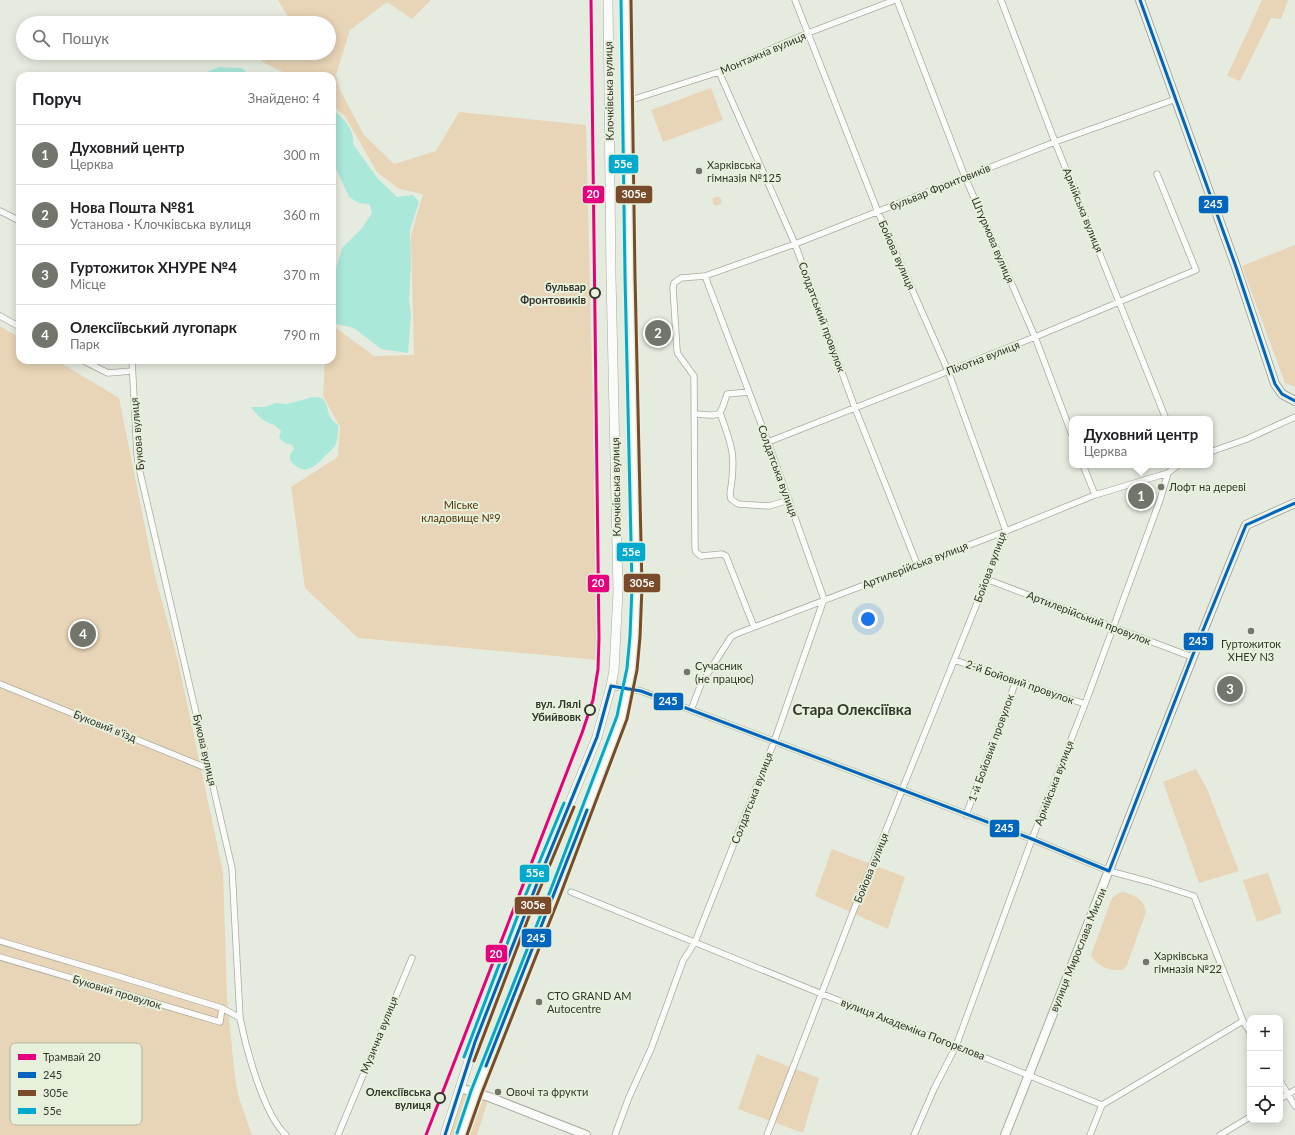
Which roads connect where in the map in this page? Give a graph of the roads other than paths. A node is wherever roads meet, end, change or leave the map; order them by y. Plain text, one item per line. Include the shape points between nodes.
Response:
1 (608, 0) edge
2 (626, 0) edge
3 (795, 0) edge
4 (896, 0) edge
5 (1001, 0) edge
6 (1140, 0) edge
7 (808, 33) junction
8 (719, 72) junction
9 (1176, 99) junction
10 (628, 101) junction
11 (1055, 142) junction
12 (1156, 174) dead end
13 (965, 177) junction
14 (0, 212) edge
15 (878, 212) junction
16 (16, 219) edge
17 (796, 244) junction
18 (705, 276) junction
19 (1120, 302) junction
20 (0, 316) edge
21 (16, 325) edge
22 (1034, 337) junction
23 (90, 364) edge
24 (132, 364) edge
25 (132, 371) junction
26 (948, 371) junction
27 (749, 392) junction
28 (1295, 401) edge
29 (855, 408) junction
30 (720, 413) junction
31 (694, 414) junction
32 (1165, 416) edge
33 (1295, 417) edge
34 (1069, 427) edge
35 (768, 442) junction
36 (1213, 451) edge
37 (1084, 468) edge
38 (1174, 468) edge
39 (1168, 473) junction
40 (1095, 495) junction
41 (789, 500) junction
42 (1295, 503) edge
43 (1006, 531) junction
44 (917, 564) junction
45 (986, 579) junction
46 (824, 599) junction
47 (754, 627) junction
48 (1113, 627) junction
49 (1192, 657) junction
50 (954, 660) junction
51 (1016, 681) junction
52 (0, 684) edge
53 (611, 686) junction
54 (629, 689) junction
55 (1085, 704) junction
56 (690, 710) junction
57 (774, 742) junction
58 (209, 769) junction
59 (901, 790) junction
60 (966, 815) junction
61 (1032, 840) junction
62 (1109, 871) junction
63 (571, 892) dead end
64 (0, 941) edge
65 (695, 942) junction
66 (0, 957) edge
67 (412, 958) dead end
68 (822, 994) junction
69 (222, 1008) junction
70 (240, 1018) junction
71 (1243, 1021) junction
72 (1247, 1027) edge
73 (956, 1046) junction
74 (1029, 1075) junction
75 (1283, 1086) edge
76 (460, 1088) junction
77 (1295, 1090) edge
78 (476, 1093) junction
79 (1288, 1094) junction
80 (1283, 1097) edge
81 (1102, 1105) junction
82 (1295, 1106) edge
83 (1247, 1119) edge
84 (286, 1135) edge
85 (338, 1135) edge
86 (444, 1135) edge
87 (462, 1135) edge
88 (586, 1135) edge
89 (615, 1135) edge
90 (767, 1135) edge
91 (914, 1135) edge
92 (1005, 1135) edge
93 (1090, 1135) edge
94 (1220, 1135) edge

1 - 53 main road, Клочківська вулиця via 618,592
2 - 10 main road, Клочківська вулиця
3 - 7 street, Бойова вулиця
4 - 7 street, Монтажна вулиця
4 - 13 street, Штурмова вулиця
5 - 11 street, Армійська вулиця
6 - 9 street
7 - 8 street, Монтажна вулиця
7 - 15 street, Бойова вулиця
8 - 10 street, Монтажна вулиця
8 - 17 street, Солдатський провулок
9 - 11 street, бульвар Фронтовиків
9 - 28 street via 1275,384 1282,394
10 - 54 main road, Клочківська вулиця via 637,587 636,638
11 - 13 street, бульвар Фронтовиків
11 - 19 street, Армійська вулиця
12 - 19 street, Піхотна вулиця via 1196,270
13 - 15 street, бульвар Фронтовиків
13 - 22 street, Штурмова вулиця
14 - 16 street
15 - 17 street, бульвар Фронтовиків
15 - 26 street, Бойова вулиця
17 - 18 street, бульвар Фронтовиків
17 - 29 street, Солдатський провулок
18 - 27 street, Солдатська вулиця
18 - 31 street, бульвар Фронтовиків via 681,278 674,283 673,288 677,350 694,376
19 - 22 street, Піхотна вулиця
19 - 32 street, Армійська вулиця
20 - 21 street
22 - 26 street, Піхотна вулиця
22 - 34 street, Штурмова вулиця
23 - 25 street via 108,373
24 - 25 street, Букова вулиця
25 - 58 street, Букова вулиця via 139,468
26 - 29 street, Піхотна вулиця
26 - 43 street, Бойова вулиця
27 - 30 street via 727,394
27 - 35 street, Солдатська вулиця
29 - 35 street, Піхотна вулиця
29 - 44 street, Солдатський провулок
30 - 31 street
30 - 41 street via 731,441 733,454 731,499 738,504 769,506
31 - 47 street, бульвар Фронтовиків via 696,552 701,556 726,556
33 - 36 street
35 - 41 street, Солдатська вулиця
37 - 40 street
38 - 39 street, Артилерійська вулиця
39 - 40 street, Артилерійська вулиця
39 - 48 street, Армійська вулиця
40 - 43 street, Артилерійська вулиця
41 - 46 street, Солдатська вулиця
42 - 49 street, вулиця Мирослава Мисли via 1246,525
43 - 44 street, Артилерійська вулиця
43 - 45 street, Бойова вулиця
44 - 46 street, Артилерійська вулиця
45 - 48 street, Артилерійський провулок
45 - 50 street, Бойова вулиця
46 - 47 street, Артилерійська вулиця
46 - 57 street, Солдатська вулиця
47 - 56 street, Артилерійська вулиця via 731,637 701,684
48 - 49 street, Артилерійський провулок
48 - 55 street, Армійська вулиця
49 - 62 street, вулиця Мирослава Мисли
50 - 51 street, 2-й Бойовий провулок
50 - 59 street, Бойова вулиця
51 - 55 street, 2-й Бойовий провулок
51 - 60 street, 1-й Бойовий провулок
52 - 58 street, Буковий в'їзд
53 - 54 street
53 - 76 main road, Клочківська вулиця via 597,737 531,896
54 - 56 street via 641,691
54 - 78 main road, Клочківська вулиця via 622,718 583,821
55 - 61 street, Армійська вулиця
56 - 57 street
57 - 59 street
57 - 65 street, Солдатська вулиця
58 - 70 street, Букова вулиця via 232,868
59 - 60 street
59 - 68 street, Бойова вулиця
60 - 61 street
61 - 62 street
61 - 73 street, Армійська вулиця
62 - 71 street via 1194,896
62 - 74 street, вулиця Мирослава Мисли
63 - 65 street, вулиця Академіка Погорєлова
64 - 69 street, Буковий провулок
65 - 68 street, вулиця Академіка Погорєлова
65 - 89 street, Солдатська вулиця via 683,961 651,1049
66 - 69 street, Буковий провулок via 220,1022
67 - 85 street, Музична вулиця
68 - 73 street, вулиця Академіка Погорєлова
68 - 90 street, Бойова вулиця
69 - 70 street, Буковий провулок
70 - 84 street, Букова вулиця via 244,1043 259,1087 273,1116
71 - 72 street
71 - 81 street
73 - 74 street, вулиця Академіка Погорєлова
73 - 91 street, Армійська вулиця
74 - 81 street, вулиця Академіка Погорєлова
74 - 92 street, вулиця Мирослава Мисли
75 - 79 street
76 - 78 street
76 - 86 main road, Клочківська вулиця
77 - 79 street
78 - 87 main road, Клочківська вулиця
78 - 88 street
79 - 80 street
79 - 82 street
81 - 93 street
83 - 94 street

